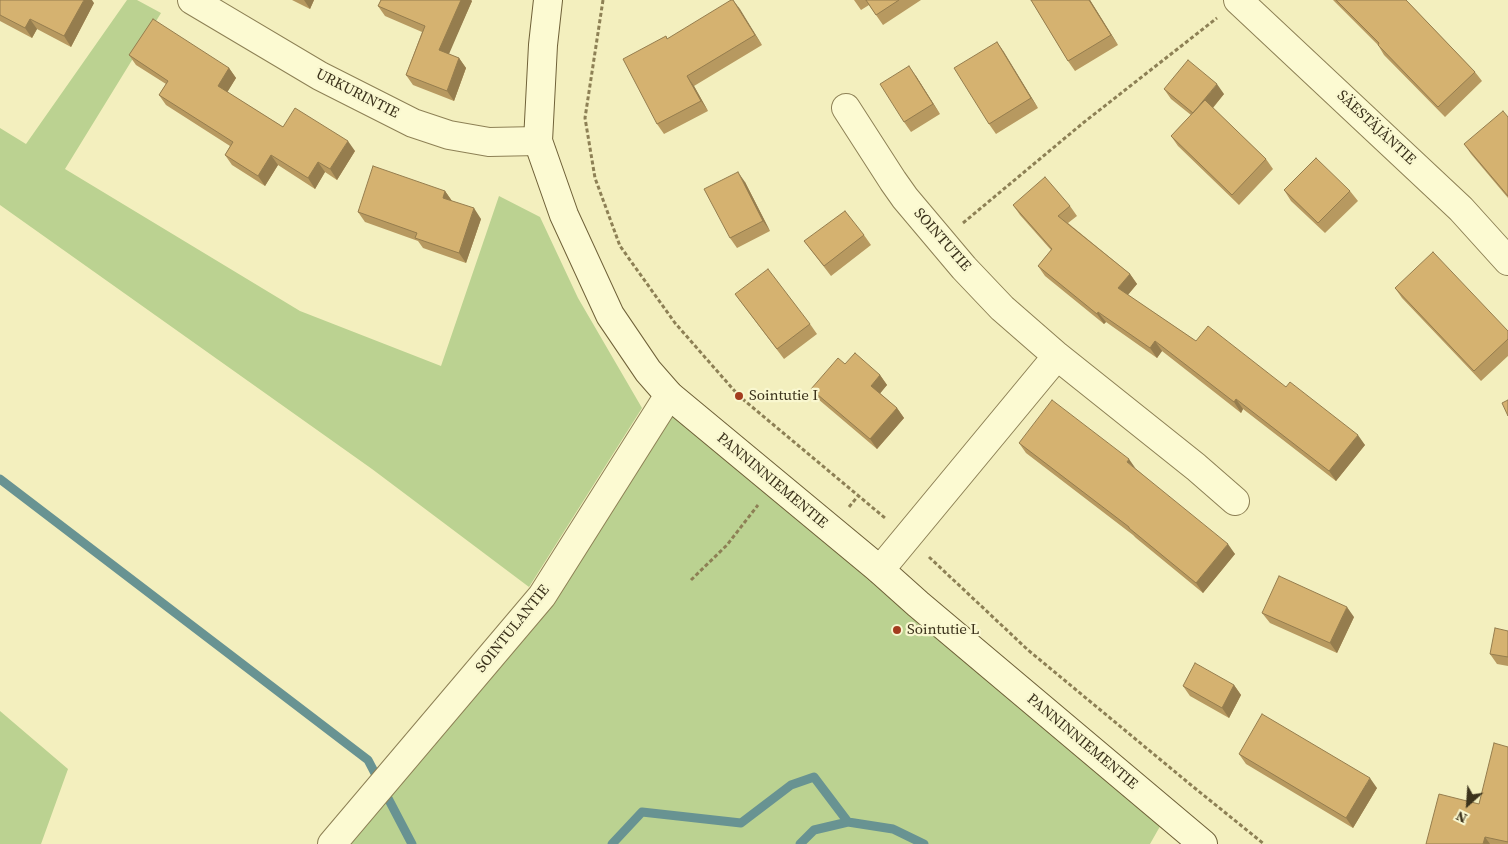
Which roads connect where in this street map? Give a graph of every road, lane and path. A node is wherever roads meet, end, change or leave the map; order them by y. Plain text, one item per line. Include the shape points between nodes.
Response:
1 (192, 0) edge
2 (548, 0) edge
3 (603, 0) edge
4 (1238, 0) edge
5 (846, 108) dead end
6 (538, 141) junction
7 (942, 240) junction
8 (1508, 261) edge
9 (1057, 356) junction
10 (669, 395) junction
11 (776, 483) junction
12 (1235, 501) dead end
13 (908, 537) junction
14 (880, 570) junction
15 (691, 580) dead end
16 (332, 844) edge
17 (1203, 844) edge
18 (1264, 844) edge

1 - 6 street, URKURINTIE via 320,76 413,123 449,135 489,142
2 - 6 street, PANNINNIEMENTIE
3 - 13 path via 585,118 595,178 620,246 675,323 739,396
4 - 7 path
4 - 8 street, SÄESTÄJÄNTIE via 1461,208
5 - 7 street, SOINTUTIE via 905,198
6 - 10 street, PANNINNIEMENTIE via 564,215 610,314 648,372
7 - 9 street, SOINTUTIE via 1002,308
9 - 12 street, SOINTUTIE via 1196,466
9 - 13 street
10 - 11 street, PANNINNIEMENTIE
10 - 16 street, SOINTULANTIE via 542,596
11 - 14 street, PANNINNIEMENTIE
11 - 15 path via 726,544
13 - 14 street
13 - 18 path via 1028,650
14 - 17 street, PANNINNIEMENTIE

